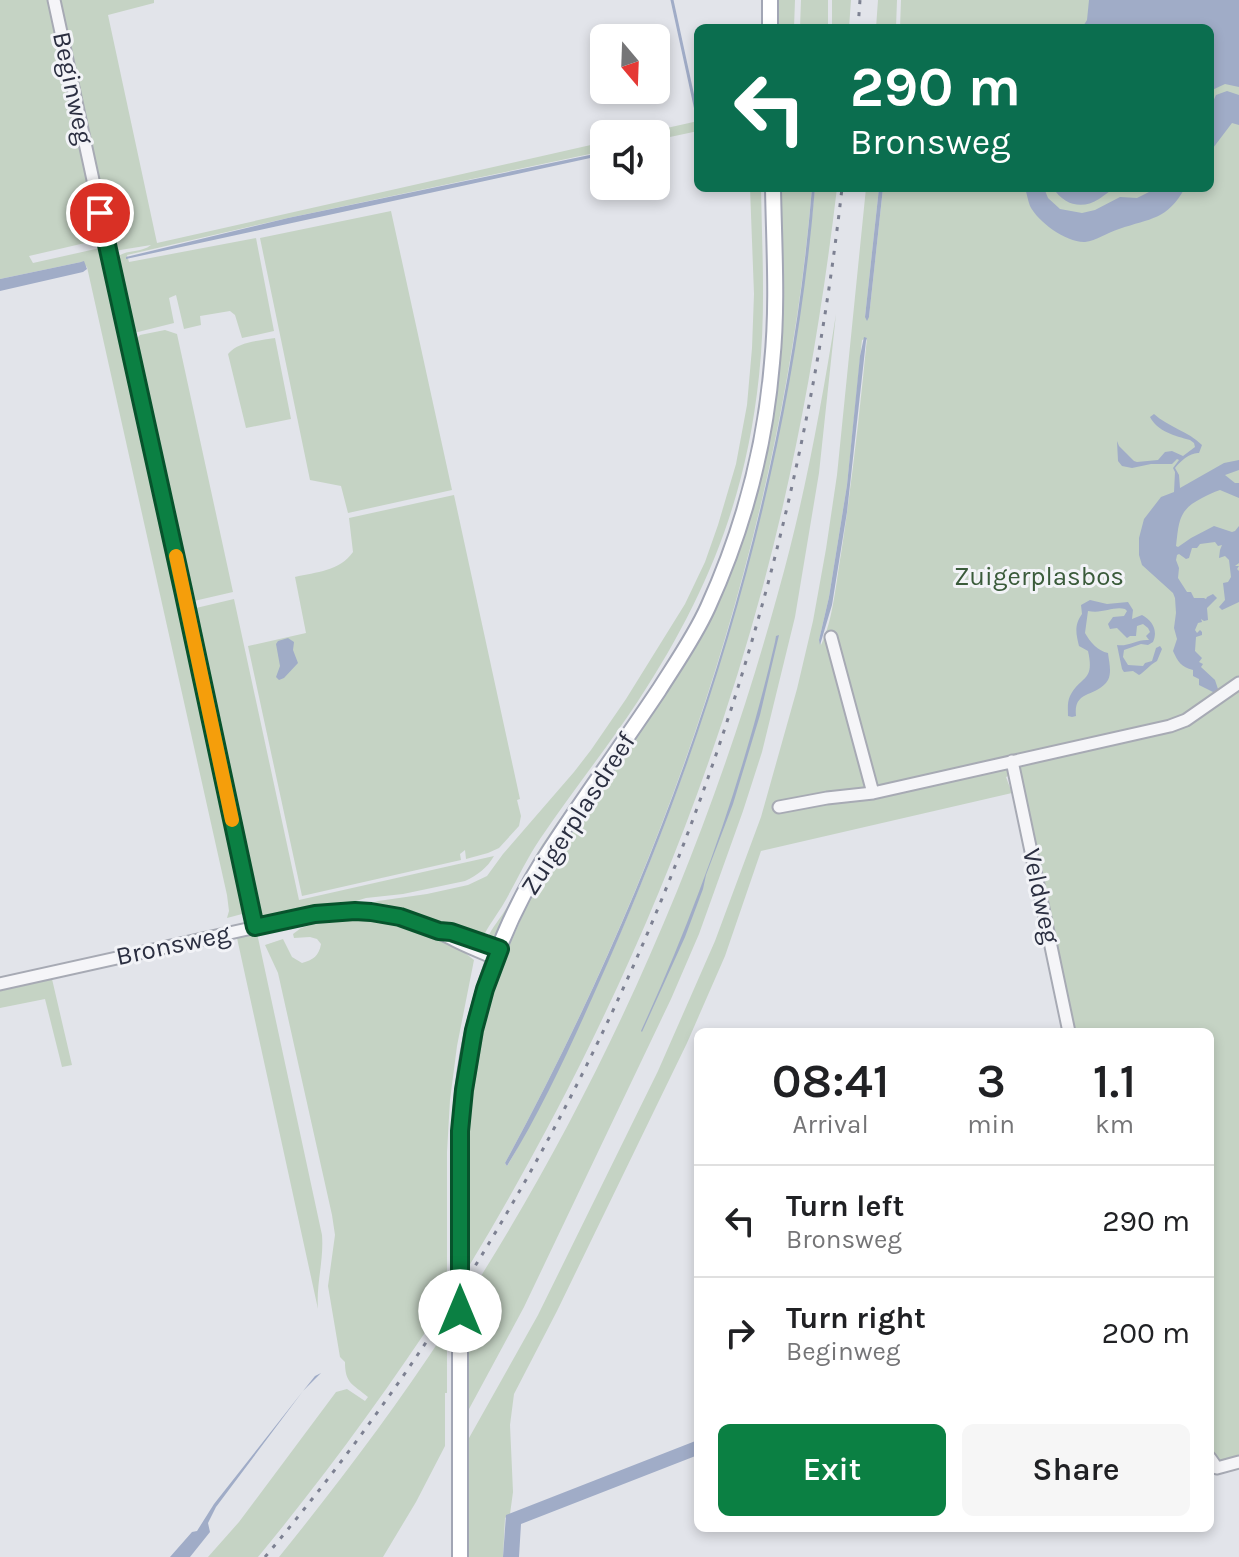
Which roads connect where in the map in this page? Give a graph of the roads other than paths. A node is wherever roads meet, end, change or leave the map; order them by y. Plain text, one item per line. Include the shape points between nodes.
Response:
1 (54, 0) edge
2 (770, 0) edge
3 (770, 24) edge
4 (773, 192) edge
5 (831, 637) dead end
6 (1239, 683) edge
7 (1012, 761) junction
8 (873, 793) junction
9 (779, 807) dead end
10 (255, 927) junction
11 (498, 954) junction
12 (0, 984) edge
13 (1068, 1028) edge
14 (1239, 1462) edge
15 (1214, 1464) edge
16 (460, 1557) edge

1 - 10 street, Beginweg
2 - 3 main road
4 - 11 main road, Zuigerplasdreef via 773,361 755,476 740,526 707,610 548,852
5 - 8 street
6 - 7 street via 1170,726
7 - 8 street
7 - 13 street, Veldweg
8 - 9 street
10 - 11 street, Bronsweg via 315,914 388,914 451,932
10 - 12 street, Bronsweg
11 - 16 main road, Zuigerplasdreef, bridge via 474,1030 460,1131
14 - 15 street via 1217,1468

